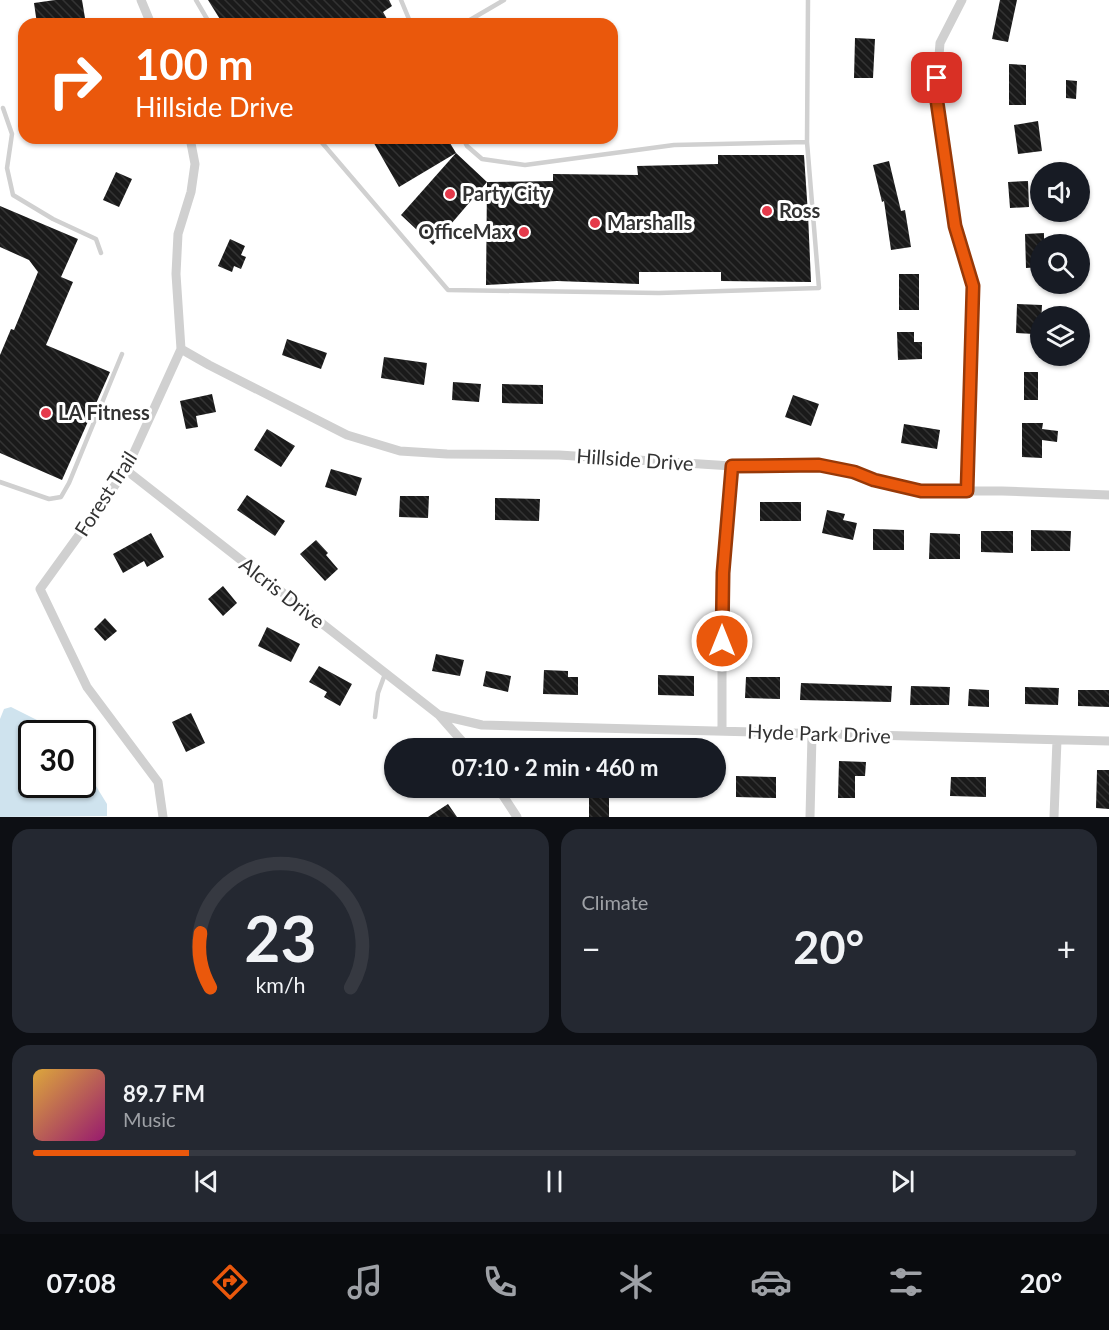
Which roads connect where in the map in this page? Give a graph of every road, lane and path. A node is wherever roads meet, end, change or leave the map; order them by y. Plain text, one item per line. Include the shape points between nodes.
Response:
1 (141, 0) edge
2 (196, 0) edge
3 (401, 0) edge
4 (504, 0) edge
5 (808, 0) edge
6 (962, 0) edge
7 (148, 18) edge
8 (206, 18) edge
9 (408, 18) edge
10 (473, 18) edge
11 (3, 108) dead end
12 (807, 142) junction
13 (190, 144) edge
14 (323, 144) edge
15 (466, 144) edge
16 (101, 253) dead end
17 (181, 349) junction
18 (122, 354) dead end
19 (732, 466) junction
20 (126, 470) junction
21 (0, 482) edge
22 (967, 491) junction
23 (1109, 495) edge
24 (385, 674) junction
25 (439, 716) junction
26 (375, 717) dead end
27 (722, 731) junction
28 (813, 735) junction
29 (459, 738) edge
30 (1057, 740) junction
31 (1109, 741) edge
32 (505, 798) edge
33 (163, 817) edge
34 (517, 817) edge
35 (810, 817) edge
36 (1054, 817) edge

1 - 7 street
2 - 8 lane
3 - 9 lane
4 - 10 lane
5 - 12 lane
6 - 22 street via 940,43 936,95 955,226 973,286
11 - 16 lane via 12,134 7,168 13,195 96,239
12 - 14 lane via 819,288 658,292 448,290
12 - 15 lane via 674,145 525,165 482,159
13 - 17 street, Forest Trail via 195,164 178,234 176,264
17 - 19 street, Hillside Drive via 347,435 400,451 559,455
17 - 20 street, Forest Trail
18 - 21 lane via 61,497 49,499
19 - 22 street, Hillside Drive via 819,465 921,491
19 - 27 street via 723,573
20 - 24 street, Alcris Drive
20 - 33 street, Forest Trail via 40,589 87,687 158,782
22 - 23 street, Hillside Drive
24 - 25 street, Alcris Drive
24 - 26 lane
25 - 27 street, Hyde Park Drive via 482,725
25 - 29 street, Alcris Drive
27 - 28 street, Hyde Park Drive
28 - 30 street, Hyde Park Drive
28 - 35 street
30 - 31 street, Hyde Park Drive
30 - 36 street
32 - 34 street

